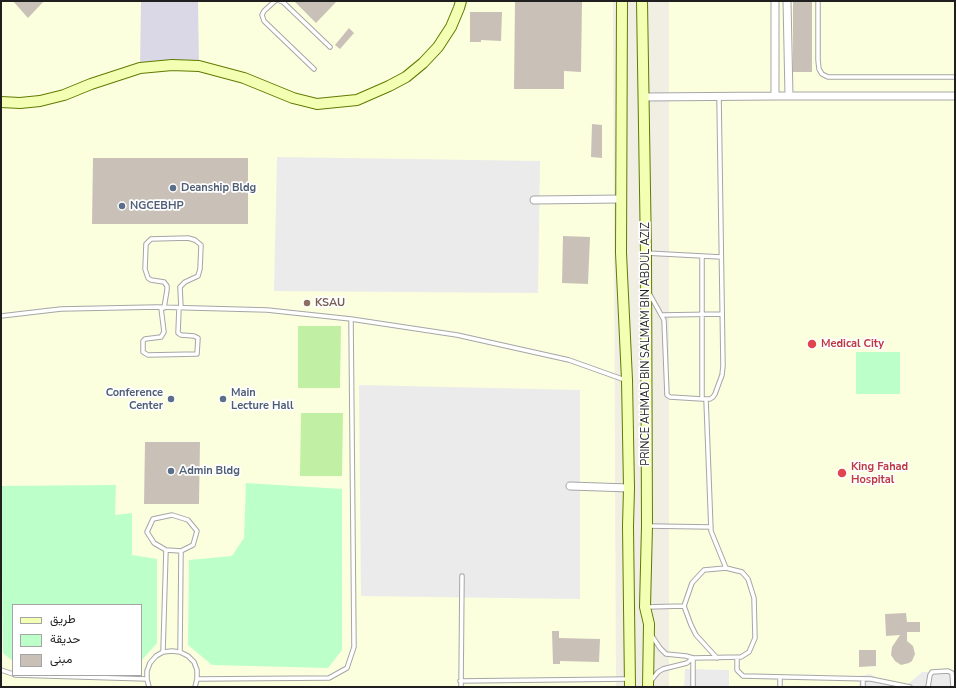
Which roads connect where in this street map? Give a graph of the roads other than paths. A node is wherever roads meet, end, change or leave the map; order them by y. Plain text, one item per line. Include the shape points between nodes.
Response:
1 (275, 1) edge
2 (280, 1) edge
3 (461, 1) edge
4 (622, 1) edge
5 (642, 1) edge
6 (774, 1) edge
7 (787, 1) edge
8 (818, 1) edge
9 (330, 47) dead end
10 (314, 69) dead end
11 (955, 77) edge
12 (719, 96) junction
13 (775, 96) junction
14 (789, 96) junction
15 (955, 96) edge
16 (644, 97) junction
17 (1, 102) edge
18 (621, 199) junction
19 (534, 200) dead end
20 (646, 253) junction
21 (702, 256) junction
22 (721, 257) junction
23 (645, 287) junction
24 (162, 308) junction
25 (180, 308) junction
26 (703, 314) junction
27 (722, 314) junction
28 (663, 315) junction
29 (1, 316) edge
30 (351, 319) junction
31 (627, 380) junction
32 (704, 399) junction
33 (570, 486) dead end
34 (629, 488) junction
35 (628, 526) junction
36 (646, 526) junction
37 (711, 527) junction
38 (166, 550) junction
39 (181, 551) junction
40 (726, 568) junction
41 (462, 576) dead end
42 (684, 606) junction
43 (645, 607) junction
44 (649, 624) junction
45 (163, 652) junction
46 (180, 652) junction
47 (736, 657) junction
48 (693, 658) junction
49 (717, 658) junction
50 (1, 670) edge
51 (12, 674) edge
52 (47, 676) edge
53 (780, 677) junction
54 (147, 679) junction
55 (197, 679) junction
56 (863, 679) junction
57 (460, 681) junction
58 (629, 683) edge
59 (149, 687) edge
60 (195, 687) edge
61 (461, 687) edge
62 (648, 687) edge
63 (693, 687) edge
64 (780, 687) edge
65 (863, 687) edge
66 (910, 687) edge
67 (928, 687) edge
68 (953, 687) edge

1 - 10 lane via 264,11 264,21
2 - 9 lane
3 - 17 main road via 451,27 438,48 423,63 406,77 356,100 316,104 293,98 244,78 199,66 172,64 140,68 40,101
4 - 18 main road, PRINCE AHMAD BIN SALMAM BIN ABDUL AZIZ
5 - 16 main road, PRINCE AHMAD BIN SALMAM BIN ABDUL AZIZ
6 - 13 street
7 - 14 street
8 - 11 lane via 818,60 822,74 828,77
12 - 13 street
12 - 16 street
12 - 22 lane
13 - 14 street
14 - 15 street
16 - 20 main road, PRINCE AHMAD BIN SALMAM BIN ABDUL AZIZ
18 - 19 street
18 - 31 main road, PRINCE AHMAD BIN SALMAM BIN ABDUL AZIZ
20 - 21 lane
20 - 23 main road, PRINCE AHMAD BIN SALMAM BIN ABDUL AZIZ
21 - 22 lane
21 - 26 lane
22 - 27 lane
23 - 28 lane
23 - 36 main road, PRINCE AHMAD BIN SALMAM BIN ABDUL AZIZ
24 - 25 lane
24 - 25 lane via 164,332 161,337 145,339 143,352 148,355 197,354 198,338 178,333
24 - 25 lane via 167,290 164,282 151,280 147,276 146,244 151,239 188,238 200,245 200,269 198,276 180,287
24 - 29 lane via 61,309
25 - 30 lane via 267,310
26 - 27 lane
26 - 28 lane
26 - 32 lane
27 - 32 lane via 722,375 715,394 710,399
28 - 32 lane via 667,395
30 - 31 lane via 457,335 569,360
30 - 55 lane via 354,647 347,668 329,678
31 - 34 main road, PRINCE AHMAD BIN SALMAM BIN ABDUL AZIZ
32 - 37 lane
33 - 34 street
34 - 35 main road, PRINCE AHMAD BIN SALMAM BIN ABDUL AZIZ
35 - 36 main road
35 - 58 main road, PRINCE AHMAD BIN SALMAM BIN ABDUL AZIZ
36 - 37 lane
36 - 43 main road, PRINCE AHMAD BIN SALMAM BIN ABDUL AZIZ
37 - 40 lane
38 - 39 lane
38 - 39 lane via 154,543 147,532 153,520 172,516 188,520 197,531 193,545
38 - 45 lane
39 - 46 lane
40 - 42 lane via 704,570 692,583
40 - 47 lane via 745,575 754,598 755,638 749,652
41 - 57 lane
42 - 43 lane
42 - 49 lane via 696,635
43 - 44 main road, PRINCE AHMAD BIN SALMAM BIN ABDUL AZIZ
44 - 48 lane via 653,639 666,654
44 - 62 main road, PRINCE AHMAD BIN SALMAM BIN ABDUL AZIZ
45 - 46 lane
45 - 54 lane via 150,663
46 - 55 lane via 194,662
47 - 49 lane
47 - 53 lane via 738,670 743,676
48 - 49 lane
48 - 62 lane via 658,672
48 - 63 lane
50 - 51 lane
52 - 54 lane
53 - 56 lane
53 - 64 lane
54 - 59 lane
55 - 60 lane
56 - 65 lane
56 - 66 lane
57 - 58 lane
57 - 61 lane
67 - 68 lane via 932,672 948,671 952,673

